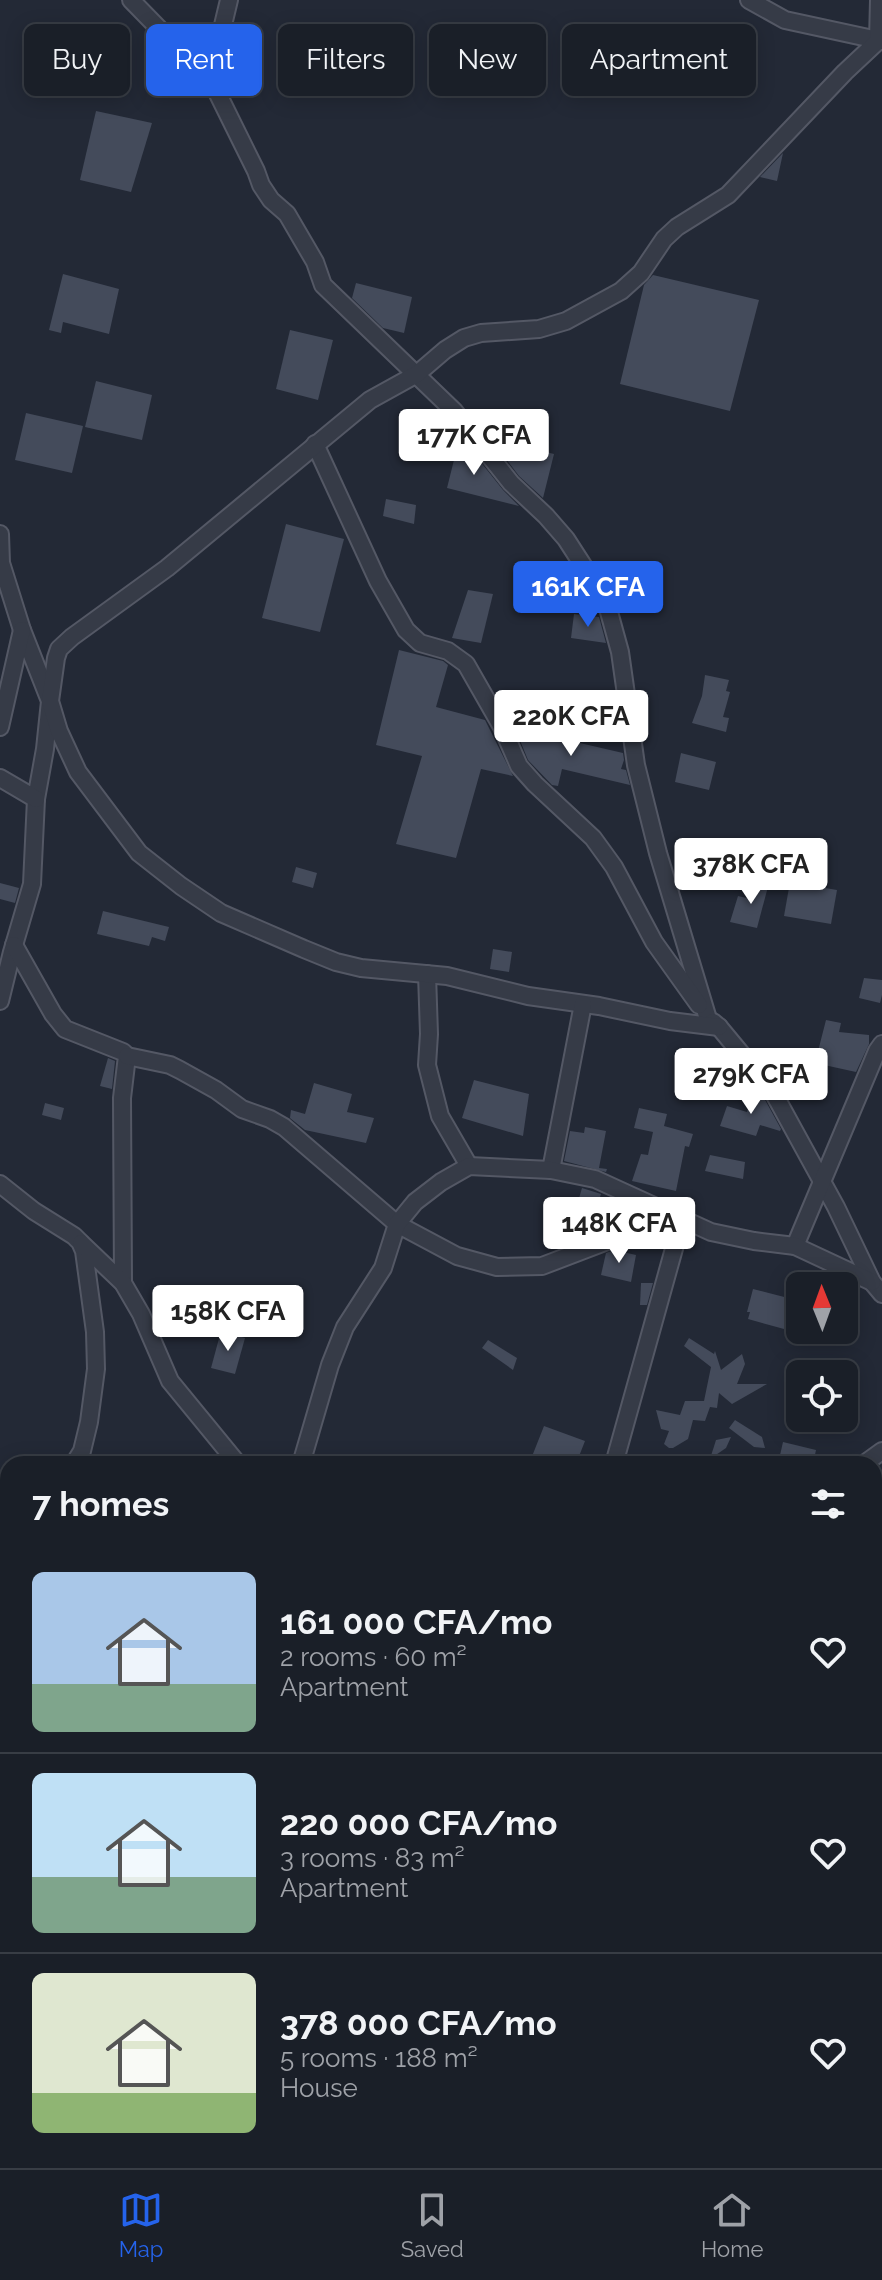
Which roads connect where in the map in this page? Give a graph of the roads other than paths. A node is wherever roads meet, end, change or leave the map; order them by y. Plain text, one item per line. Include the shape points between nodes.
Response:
1 (131, 0) edge
2 (229, 0) edge
3 (749, 0) edge
4 (879, 0) edge
5 (154, 24) edge
6 (223, 24) edge
7 (880, 41) edge
8 (219, 96) edge
9 (417, 374) junction
10 (315, 444) junction
11 (0, 534) edge
12 (22, 630) junction
13 (50, 701) junction
14 (0, 727) edge
15 (0, 778) edge
16 (36, 799) junction
17 (14, 945) junction
18 (427, 974) junction
19 (0, 1001) edge
20 (583, 1004) junction
21 (714, 1023) junction
22 (882, 1044) edge
23 (127, 1056) junction
24 (469, 1166) junction
25 (551, 1170) junction
26 (821, 1180) junction
27 (0, 1184) edge
28 (678, 1218) junction
29 (397, 1224) junction
30 (80, 1242) junction
31 (795, 1246) junction
32 (123, 1283) junction
33 (877, 1288) edge
34 (79, 1456) edge
35 (231, 1456) edge
36 (303, 1456) edge
37 (616, 1456) edge

1 - 5 street
2 - 6 street
3 - 7 street via 785,20
4 - 7 street
7 - 9 street via 728,195 671,233 621,291 566,321 464,338
8 - 9 street via 261,185 287,214 323,285
9 - 10 street via 370,400
9 - 21 street via 566,539 606,601 658,853
10 - 13 street via 167,568 59,649
10 - 21 street via 406,630 420,643 448,651 466,664 519,766 593,838 654,942
11 - 12 street via 1,563
12 - 13 street
12 - 14 street
13 - 16 street
13 - 18 street via 78,772 139,853 181,886 221,913 336,962
15 - 16 street
16 - 17 street via 32,884
17 - 19 street
17 - 23 street via 65,1029
18 - 20 street
18 - 24 street via 427,1065 440,1116
20 - 21 street via 670,1021
20 - 25 street
21 - 26 street via 773,1092
22 - 26 street
23 - 29 street via 170,1065 242,1109 284,1127
23 - 32 street via 122,1098
24 - 25 street
24 - 29 street via 415,1202
25 - 28 street via 595,1179
26 - 31 street
26 - 33 street
27 - 30 street
28 - 29 street via 542,1266 497,1267 457,1256
28 - 31 street via 711,1232
28 - 37 street
29 - 36 street via 383,1268 345,1327
30 - 32 street
30 - 34 street via 96,1369
31 - 33 street
32 - 35 street via 170,1381

